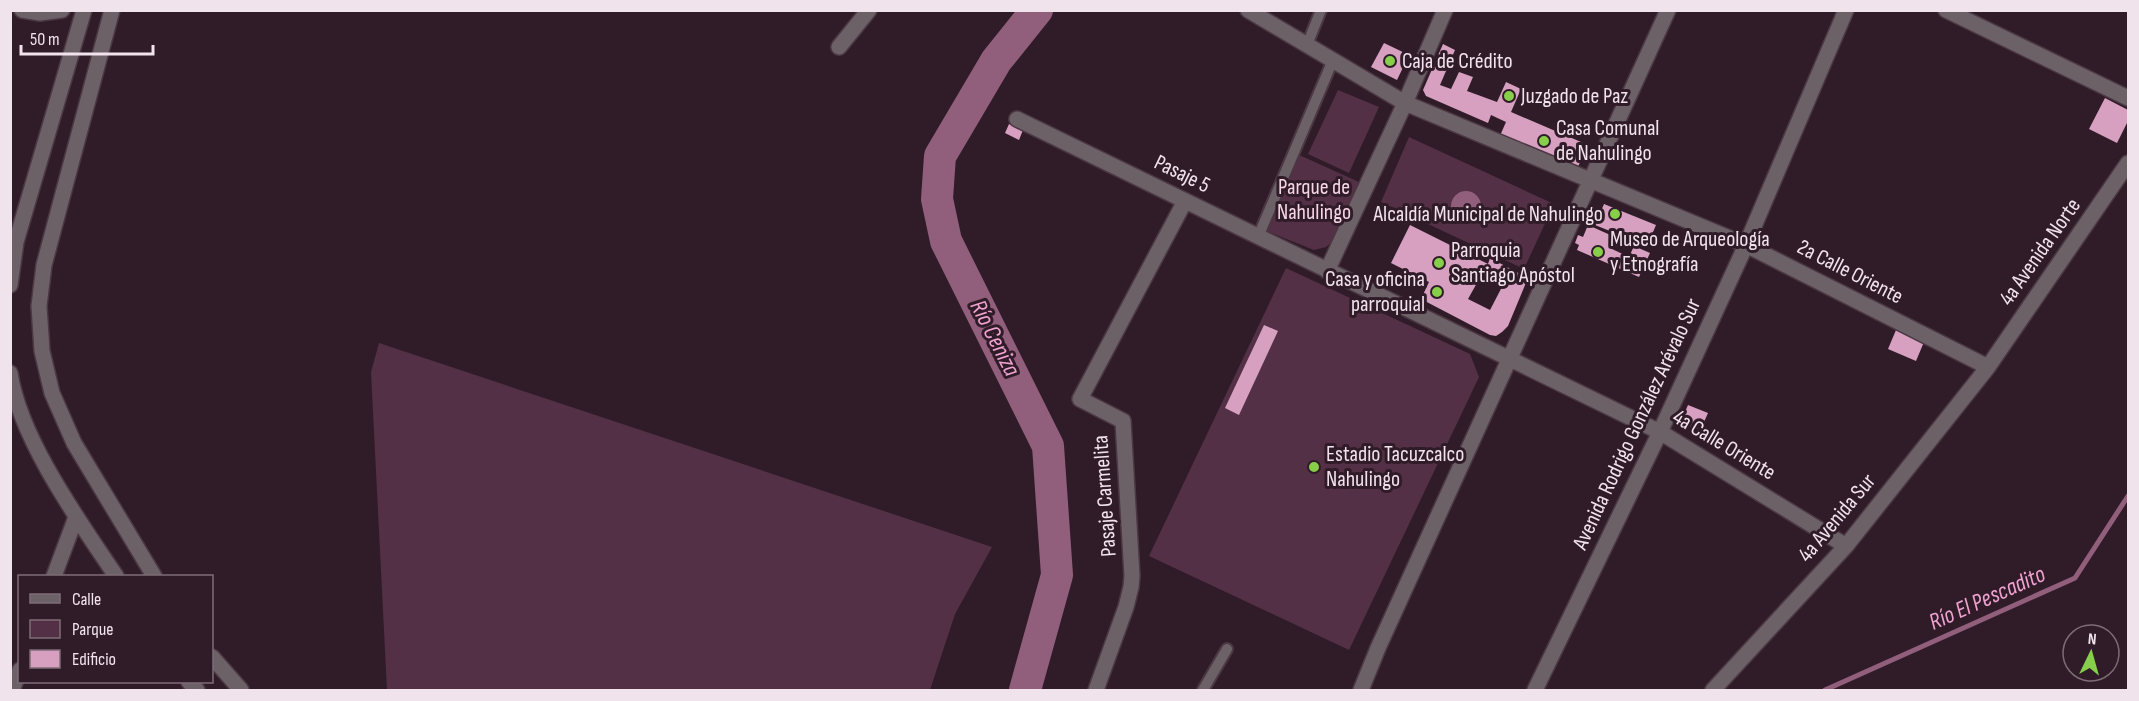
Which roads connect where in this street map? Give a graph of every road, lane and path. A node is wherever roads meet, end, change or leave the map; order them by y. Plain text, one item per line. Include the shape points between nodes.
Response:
1 (22, 10) edge
2 (62, 10) edge
3 (84, 10) edge
4 (111, 10) edge
5 (869, 10) edge
6 (1248, 10) edge
7 (1321, 10) edge
8 (1445, 10) edge
9 (1668, 10) edge
10 (1846, 10) edge
11 (1947, 10) edge
12 (1307, 45) junction
13 (838, 47) dead end
14 (1333, 60) junction
15 (2128, 98) edge
16 (1405, 103) junction
17 (1017, 119) dead end
18 (2128, 163) edge
19 (1590, 181) junction
20 (1185, 201) junction
21 (1258, 237) junction
22 (13, 241) edge
23 (1746, 245) junction
24 (1327, 271) junction
25 (10, 285) edge
26 (1511, 358) junction
27 (1988, 367) junction
28 (11, 379) edge
29 (1660, 432) junction
30 (76, 517) junction
31 (1846, 546) junction
32 (54, 575) edge
33 (115, 575) edge
34 (153, 575) edge
35 (1227, 649) dead end
36 (213, 658) edge
37 (18, 675) edge
38 (12, 690) edge
39 (241, 690) edge
40 (1096, 690) edge
41 (1203, 690) edge
42 (1361, 690) edge
43 (1535, 690) edge
44 (1713, 690) edge

1 - 2 street
3 - 22 street
4 - 34 street via 44,265 39,306 42,351 52,393 74,443
5 - 13 street
6 - 12 street, 2a Calle Oriente
7 - 12 lane
8 - 16 street
9 - 19 street
10 - 23 street, Avenida Rodrigo González Arévalo Sur
11 - 15 street
12 - 14 street, 2a Calle Oriente
14 - 16 street, 2a Calle Oriente
14 - 21 lane
16 - 19 street, 2a Calle Oriente
16 - 24 street
17 - 20 street, Pasaje 5
18 - 27 street, 4a Avenida Norte
19 - 23 street, 2a Calle Oriente
19 - 26 street
20 - 21 street, Pasaje 5
20 - 40 street, Pasaje Carmelita via 1080,399 1123,421 1132,576 1126,607
21 - 24 street, Pasaje 5
22 - 25 street
23 - 27 street, 2a Calle Oriente
23 - 29 street, Avenida Rodrigo González Arévalo Sur
24 - 26 street, 4a Calle Oriente
26 - 29 street, 4a Calle Oriente
26 - 42 street
27 - 31 street, 4a Avenida Sur
28 - 30 street via 39,453
29 - 31 street, 4a Calle Oriente
29 - 43 street, Avenida Rodrigo González Arévalo Sur
30 - 32 street
30 - 33 street
31 - 44 street, 4a Avenida Sur
35 - 41 lane
36 - 39 street
37 - 38 street

